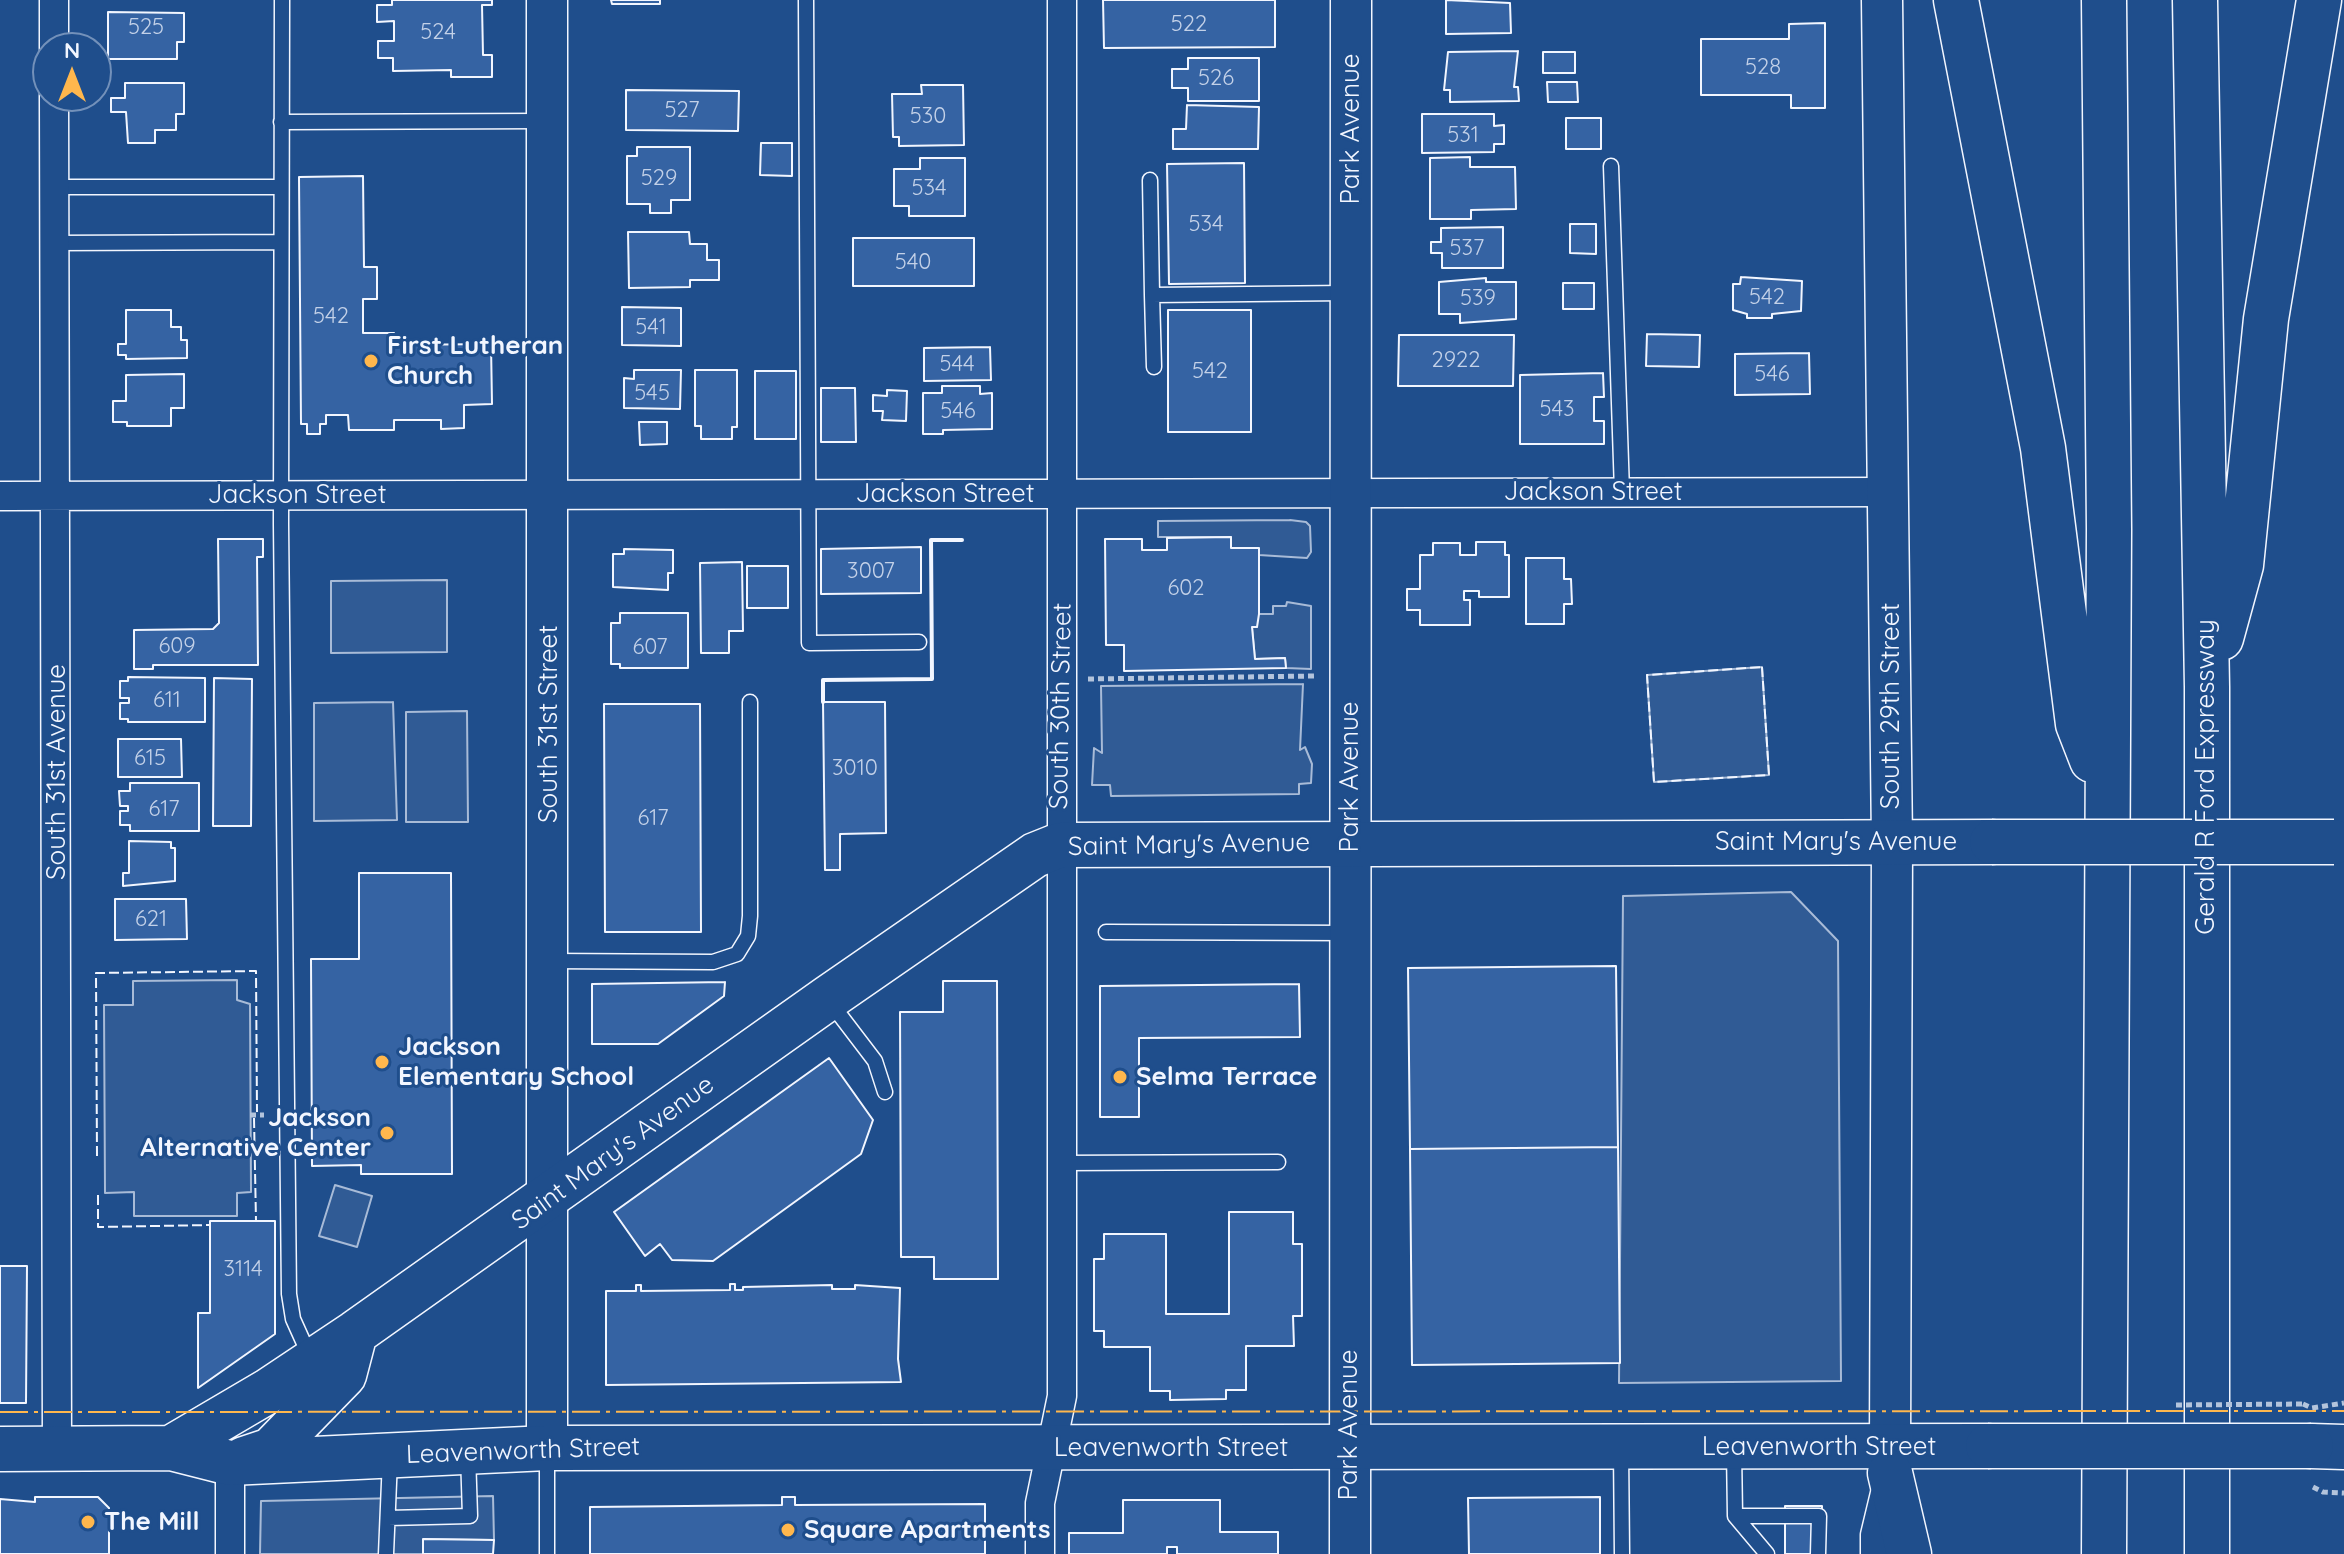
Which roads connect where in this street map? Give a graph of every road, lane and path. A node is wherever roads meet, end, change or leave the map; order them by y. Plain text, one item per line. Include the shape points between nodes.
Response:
1 (54, 0) edge
2 (282, 0) edge
3 (547, 0) edge
4 (806, 0) edge
5 (1062, 0) edge
6 (1351, 0) edge
7 (1882, 0) edge
8 (1956, 0) edge
9 (2104, 0) edge
10 (2195, 0) edge
11 (2319, 0) edge
12 (54, 32) edge
13 (54, 112) edge
14 (548, 121) junction
15 (281, 122) junction
16 (1611, 166) dead end
17 (1150, 180) dead end
18 (55, 187) junction
19 (281, 187) junction
20 (281, 242) junction
21 (55, 243) junction
22 (1352, 293) junction
23 (1152, 295) junction
24 (1154, 367) dead end
25 (1622, 492) junction
26 (1889, 492) junction
27 (1063, 493) junction
28 (1352, 493) junction
29 (807, 494) junction
30 (281, 495) junction
31 (549, 495) junction
32 (0, 496) edge
33 (56, 496) junction
34 (919, 642) dead end
35 (1315, 676) dead end
36 (1087, 679) dead end
37 (2207, 687) junction
38 (750, 702) dead end
39 (2105, 796) junction
40 (1350, 842) junction
41 (1892, 842) junction
42 (2339, 842) edge
43 (1060, 845) junction
44 (1106, 932) dead end
45 (1350, 933) junction
46 (548, 961) junction
47 (828, 998) junction
48 (885, 1092) dead end
49 (250, 1115) dead end
50 (264, 1115) dead end
51 (1278, 1162) dead end
52 (1061, 1163) junction
53 (547, 1200) junction
54 (355, 1333) junction
55 (312, 1361) junction
56 (2344, 1403) edge
57 (2303, 1404) dead end
58 (171, 1448) junction
59 (547, 1448) junction
60 (1051, 1448) junction
61 (1349, 1448) junction
62 (0, 1449) edge
63 (57, 1449) junction
64 (1621, 1449) junction
65 (1734, 1449) junction
66 (468, 1451) junction
67 (390, 1455) junction
68 (1890, 1460) junction
69 (2323, 1460) edge
70 (230, 1463) junction
71 (2344, 1493) edge
72 (1735, 1516) junction
73 (388, 1518) junction
74 (230, 1554) edge
75 (386, 1554) edge
76 (547, 1554) edge
77 (1040, 1554) edge
78 (1350, 1554) edge
79 (1622, 1554) edge
80 (1767, 1554) edge
81 (1818, 1554) edge
82 (1875, 1554) edge
83 (1909, 1554) edge
84 (2104, 1554) edge
85 (2207, 1554) edge

1 - 12 street
2 - 15 lane
3 - 14 street, South 31st Street
4 - 29 lane
5 - 27 street, South 30th Street
6 - 22 street, Park Avenue
7 - 26 street, South 29th Street
8 - 39 main road via 2043,448 2078,724
9 - 39 main road via 2109,529
10 - 37 main road, Gerald R Ford Expressway
11 - 37 main road via 2266,319 2241,565
13 - 18 street, South 31st Avenue
14 - 15 lane
14 - 31 street, South 31st Street
15 - 19 lane
16 - 25 lane
17 - 23 lane
18 - 19 lane
18 - 21 street, South 31st Avenue
19 - 20 lane
20 - 21 lane
20 - 30 lane
21 - 33 street, South 31st Avenue
22 - 23 lane
22 - 28 street, Park Avenue
23 - 24 lane
25 - 26 street, Jackson Street
25 - 28 street, Jackson Street
26 - 41 street, South 29th Street
27 - 28 street, Jackson Street
27 - 29 street, Jackson Street
27 - 43 street, South 30th Street
28 - 40 street, Park Avenue
29 - 31 street, Jackson Street
29 - 34 lane via 809,643
30 - 31 street, Jackson Street
30 - 33 street, Jackson Street
30 - 55 lane via 289,1294 293,1319
31 - 46 street, South 31st Street
32 - 33 street, Jackson Street
33 - 63 street, South 31st Avenue
35 - 36 path
37 - 85 main road, Gerald R Ford Expressway
38 - 46 lane via 750,916 748,936 737,954 713,962
39 - 84 main road
40 - 41 main road, Saint Mary's Avenue
40 - 43 main road, Saint Mary's Avenue
40 - 45 street, Park Avenue
41 - 42 main road, Saint Mary's Avenue, bridge
41 - 68 street, South 29th Street
43 - 47 main road, Saint Mary's Avenue via 1035,855
43 - 52 street, South 30th Street
44 - 45 lane
45 - 61 street, Park Avenue
46 - 53 street, South 31st Street
47 - 48 lane via 875,1061
47 - 53 main road, Saint Mary's Avenue
49 - 50 path
51 - 52 lane
52 - 60 street, South 30th Street via 1062,1396
53 - 54 main road, Saint Mary's Avenue
53 - 59 street, South 31st Street
54 - 55 main road, Saint Mary's Avenue
54 - 70 main road via 344,1375 271,1450
55 - 58 main road, Saint Mary's Avenue
56 - 57 path via 2312,1408
58 - 63 main road, Leavenworth Street
58 - 70 main road, Leavenworth Street
59 - 60 main road, Leavenworth Street
59 - 66 main road, Leavenworth Street
59 - 76 lane
60 - 61 main road, Leavenworth Street
60 - 77 street, South 30th Street via 1040,1503
61 - 64 main road, Leavenworth Street
61 - 78 street, Park Avenue
62 - 63 main road, Leavenworth Street
64 - 65 main road, Leavenworth Street
64 - 79 lane
65 - 68 main road, Leavenworth Street
65 - 72 lane
66 - 67 main road, Leavenworth Street
66 - 73 lane via 470,1516
67 - 70 main road, Leavenworth Street
67 - 73 lane
68 - 69 main road, Leavenworth Street, bridge via 1988,1446
68 - 82 street, South 29th Street
68 - 83 main road
69 - 71 path via 2323,1492
70 - 74 street
72 - 80 lane
72 - 81 lane via 1819,1516
73 - 75 lane

